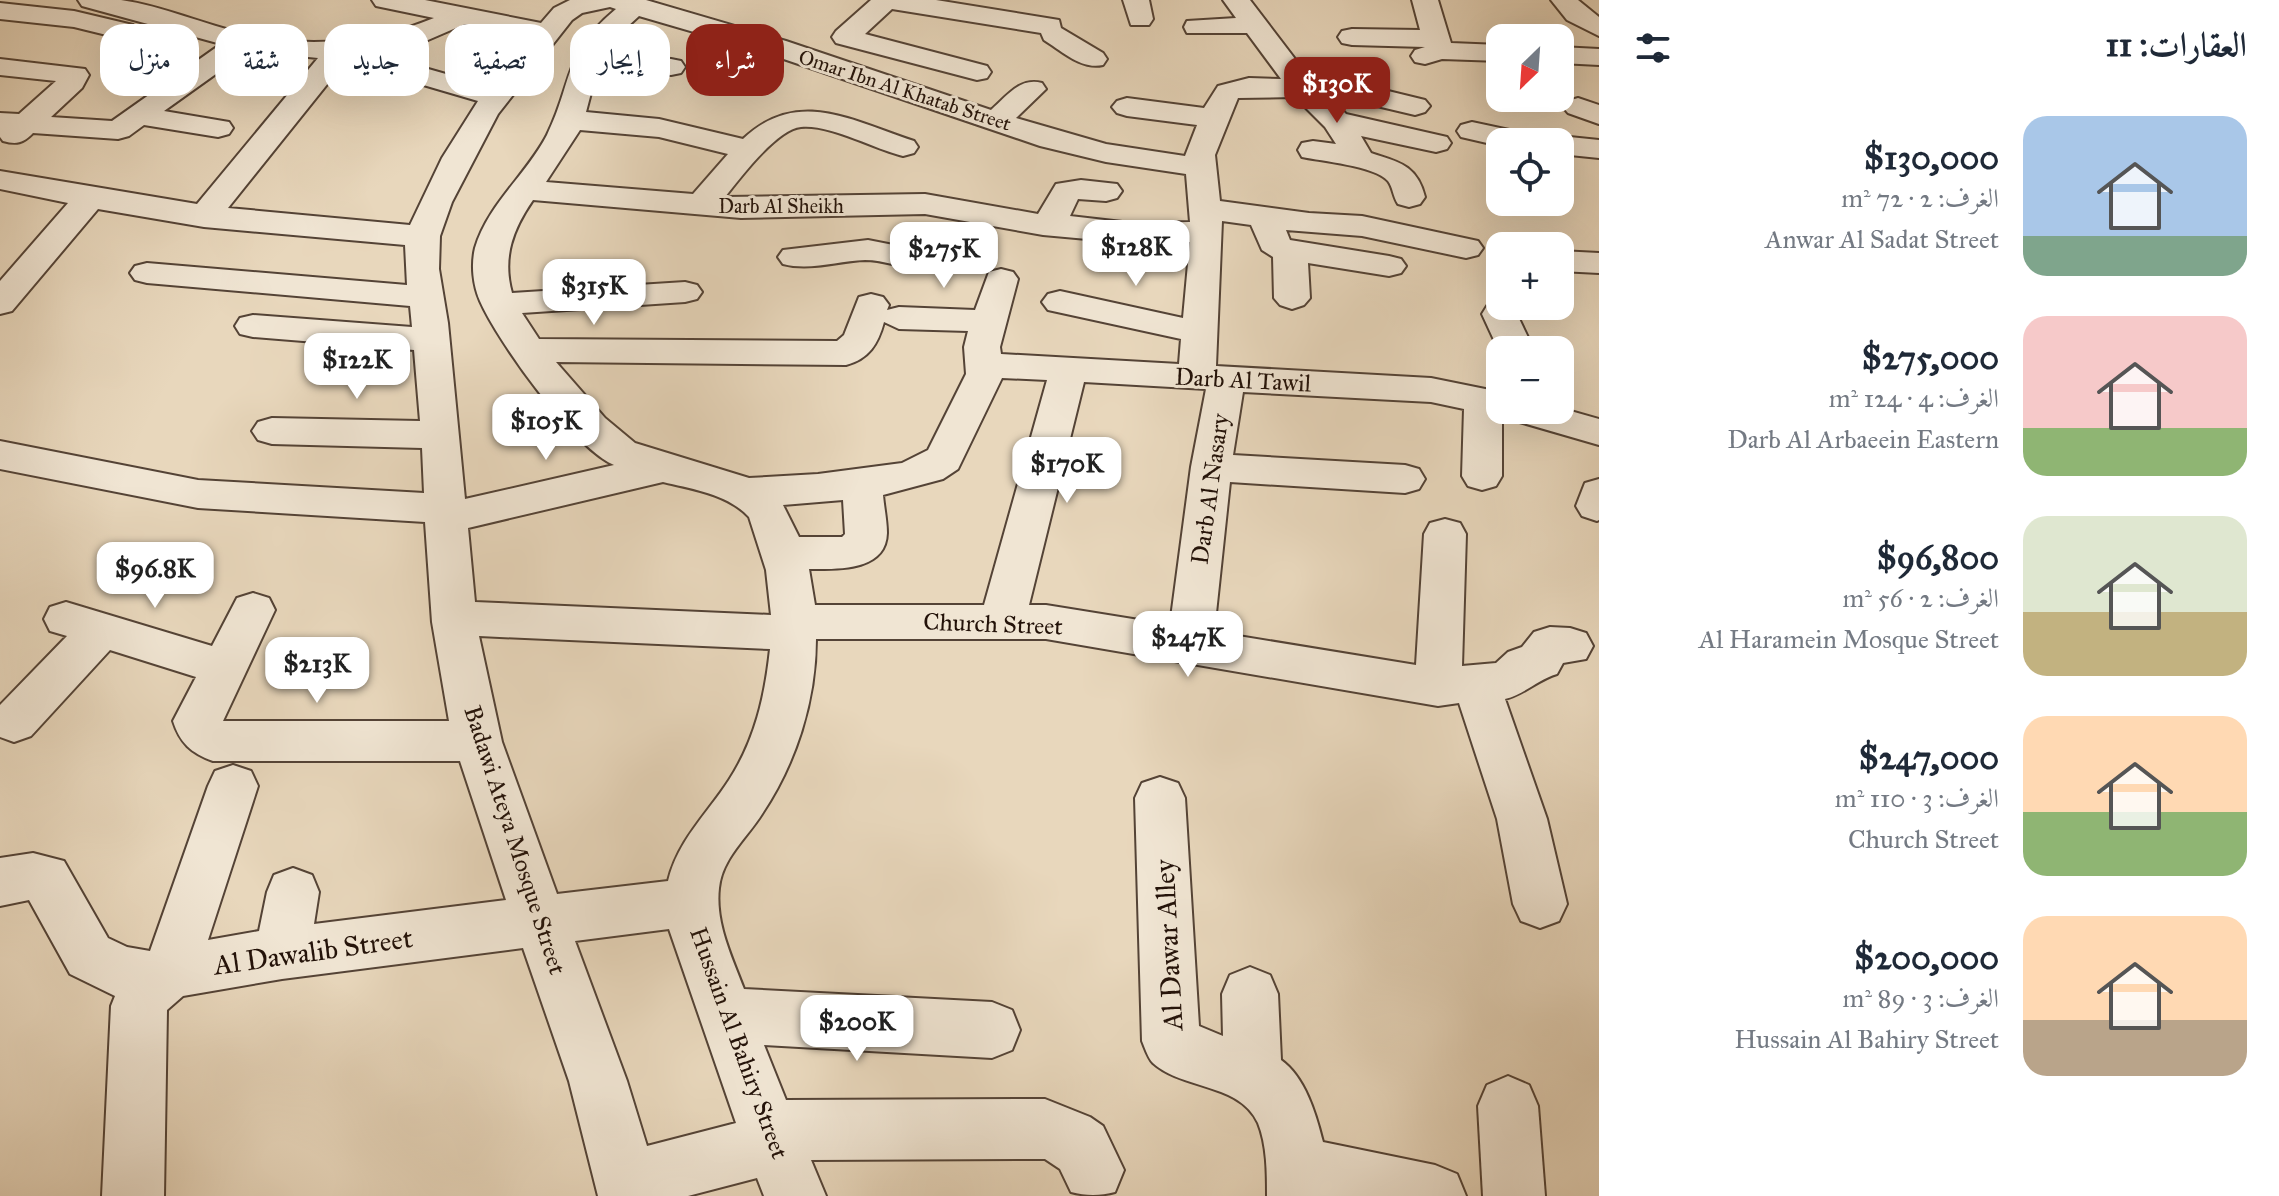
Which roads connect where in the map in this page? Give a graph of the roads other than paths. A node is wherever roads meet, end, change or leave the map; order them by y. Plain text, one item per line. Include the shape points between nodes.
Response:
1 (91, 0) edge
2 (385, 0) edge
3 (886, 0) edge
4 (1236, 0) edge
5 (1425, 0) edge
6 (1564, 0) edge
7 (619, 2) edge
8 (0, 11) edge
9 (463, 15) junction
10 (1051, 20) edge
11 (507, 24) edge
12 (554, 24) edge
13 (608, 24) edge
14 (1255, 25) junction
15 (1197, 27) dead end
16 (1599, 28) edge
17 (429, 29) edge
18 (215, 34) edge
19 (1352, 37) dead end
20 (1433, 51) junction
21 (1486, 53) edge
22 (215, 56) edge
23 (1574, 56) edge
24 (1599, 57) edge
25 (215, 59) edge
26 (1093, 59) dead end
27 (1047, 61) dead end
28 (0, 67) edge
29 (324, 68) edge
30 (977, 72) dead end
31 (1302, 87) junction
32 (1032, 89) dead end
33 (493, 96) edge
34 (578, 96) edge
35 (1415, 106) dead end
36 (140, 116) junction
37 (1214, 118) junction
38 (571, 120) junction
39 (997, 120) junction
40 (1336, 121) junction
41 (13, 123) edge
42 (218, 128) dead end
43 (1472, 131) dead end
44 (1486, 134) edge
45 (1436, 143) dead end
46 (1574, 146) edge
47 (0, 147) edge
48 (903, 147) dead end
49 (1085, 149) junction
50 (1599, 149) edge
51 (751, 150) junction
52 (1313, 150) dead end
53 (1355, 155) junction
54 (1199, 167) junction
55 (0, 180) edge
56 (526, 190) junction
57 (1106, 191) dead end
58 (1409, 197) dead end
59 (88, 200) junction
60 (701, 205) junction
61 (871, 205) junction
62 (204, 217) junction
63 (1266, 218) junction
64 (1206, 220) junction
65 (1051, 224) junction
66 (423, 236) junction
67 (1466, 248) dead end
68 (868, 250) junction
69 (1290, 251) junction
70 (795, 257) dead end
71 (922, 260) dead end
72 (1574, 262) edge
73 (1599, 263) edge
74 (1389, 266) dead end
75 (147, 273) dead end
76 (1001, 279) dead end
77 (685, 292) dead end
78 (425, 297) junction
79 (1292, 298) dead end
80 (1060, 302) dead end
81 (0, 303) edge
82 (499, 304) junction
83 (987, 321) junction
84 (253, 326) dead end
85 (1199, 332) junction
86 (431, 340) junction
87 (531, 350) junction
88 (985, 365) junction
89 (1068, 371) junction
90 (1212, 379) junction
91 (1486, 402) edge
92 (1496, 424) edge
93 (272, 431) dead end
94 (440, 435) junction
95 (0, 455) edge
96 (1211, 467) junction
97 (663, 468) junction
98 (1482, 476) dead end
99 (1405, 479) dead end
100 (862, 483) junction
101 (742, 493) junction
102 (444, 514) junction
103 (1445, 534) dead end
104 (782, 553) junction
105 (253, 610) dead end
106 (457, 618) junction
107 (1002, 622) junction
108 (793, 628) junction
109 (1190, 645) junction
110 (1570, 646) dead end
111 (224, 668) junction
112 (1458, 687) junction
113 (14, 722) dead end
114 (477, 741) junction
115 (233, 786) dead end
116 (1160, 798) dead end
117 (0, 882) edge
118 (293, 892) dead end
119 (692, 902) junction
120 (1540, 904) dead end
121 (540, 921) junction
122 (282, 953) junction
123 (164, 976) junction
124 (1250, 994) dead end
125 (725, 1015) junction
126 (992, 1030) dead end
127 (1252, 1075) junction
128 (1508, 1106) dead end
129 (779, 1156) edge
130 (1093, 1170) dead end
131 (1298, 1181) edge
132 (628, 1189) edge
133 (133, 1196) edge
134 (1435, 1196) edge
135 (1514, 1196) edge

1 - 18 street
2 - 9 street
3 - 10 street
3 - 30 street via 846,37
4 - 14 street
5 - 20 street
6 - 16 street
7 - 12 street, Badawi Ateya Mosque Street via 574,7
7 - 13 street, Hussain Al Bahiry Street
7 - 39 street, Omar Ibn Al Khatab Street
8 - 22 street via 103,25
9 - 11 street
9 - 17 street
10 - 26 street
10 - 27 street via 1058,43
14 - 15 street
14 - 31 street
19 - 20 street
20 - 21 street
23 - 24 street
25 - 36 street
28 - 41 street via 75,75
29 - 62 street
31 - 35 street via 1354,91
31 - 37 street via 1236,88 1222,100
31 - 40 street
32 - 39 street
33 - 66 street, Badawi Ateya Mosque Street via 465,141
34 - 38 street, Hussain Al Bahiry Street
36 - 41 street via 115,131
36 - 42 street
37 - 49 street via 1115,112
37 - 54 street
38 - 51 street via 659,128
38 - 56 street, Hussain Al Bahiry Street
39 - 49 street, Omar Ibn Al Khatab Street
40 - 45 street
40 - 53 street
41 - 47 street
43 - 44 street
46 - 50 street
48 - 51 street via 863,146 802,118 773,128
49 - 54 street, Omar Ibn Al Khatab Street
51 - 60 street
52 - 53 street
53 - 58 street via 1399,172
54 - 64 street, Darb Al Nasary
55 - 59 street
56 - 60 street, Darb Al Sheikh
56 - 82 street, Hussain Al Bahiry Street via 492,248 490,266
57 - 65 street via 1067,190 1060,195
59 - 62 street
59 - 81 street
60 - 61 street, Darb Al Sheikh via 740,217
61 - 65 street, Darb Al Sheikh via 925,204
61 - 68 street
62 - 66 street
63 - 64 street, Darb Al Sheikh
63 - 67 street, Darb Al Sheikh via 1362,226
63 - 69 street via 1274,243
64 - 65 street, Darb Al Sheikh via 1131,233
64 - 85 street, Darb Al Nasary
66 - 78 street, Badawi Ateya Mosque Street
68 - 70 street
68 - 71 street
69 - 74 street
69 - 79 street
72 - 73 street
75 - 78 street
76 - 83 street
77 - 82 street
78 - 86 street, Badawi Ateya Mosque Street
80 - 85 street
82 - 87 street, Hussain Al Bahiry Street
83 - 87 street via 885,311 846,353
83 - 88 street
84 - 86 street
85 - 90 street, Darb Al Nasary
86 - 94 street, Badawi Ateya Mosque Street
87 - 97 street, Hussain Al Bahiry Street via 594,433 616,450
88 - 89 street, Darb Al Tawil
88 - 100 street via 944,459 914,476
89 - 90 street, Darb Al Tawil
89 - 107 street
90 - 91 street, Darb Al Tawil via 1431,390
90 - 96 street, Darb Al Nasary
92 - 98 street
93 - 94 street
94 - 102 street, Badawi Ateya Mosque Street
95 - 102 street via 198,494
96 - 99 street
96 - 109 street, Darb Al Nasary
97 - 101 street, Hussain Al Bahiry Street
97 - 102 street
100 - 101 street
100 - 104 street via 866,537 856,550
101 - 104 street, Hussain Al Bahiry Street via 765,509
102 - 106 street, Badawi Ateya Mosque Street
103 - 112 street
104 - 108 street, Hussain Al Bahiry Street via 792,590
105 - 111 street
106 - 108 street, Church Street
106 - 114 street, Badawi Ateya Mosque Street
107 - 108 street, Church Street
107 - 109 street, Church Street via 1046,622
108 - 119 street, Hussain Al Bahiry Street via 777,739 752,787 704,856 693,881
109 - 112 street, Church Street
110 - 112 street, Church Street via 1550,645 1541,661 1524,665 1508,680
111 - 113 street via 84,625
111 - 114 street via 197,721 213,741
112 - 120 street via 1522,819
114 - 121 street, Badawi Ateya Mosque Street
115 - 123 street
116 - 127 street, Al Dawar Alley via 1171,1041 1185,1052
117 - 123 street via 45,878 89,956 121,972
118 - 122 street
119 - 121 street, Al Dawalib Street
119 - 125 street, Hussain Al Bahiry Street
121 - 122 street, Al Dawalib Street
121 - 132 street, Badawi Ateya Mosque Street via 600,1083
122 - 123 street, Al Dawalib Street
123 - 133 street via 139,1006
124 - 127 street
125 - 126 street
125 - 129 street, Hussain Al Bahiry Street
127 - 131 street, Al Dawar Alley via 1268,1085 1283,1111
128 - 135 street
129 - 130 street via 1045,1129 1069,1136 1090,1156
129 - 132 street
131 - 134 street, Al Dawar Alley

